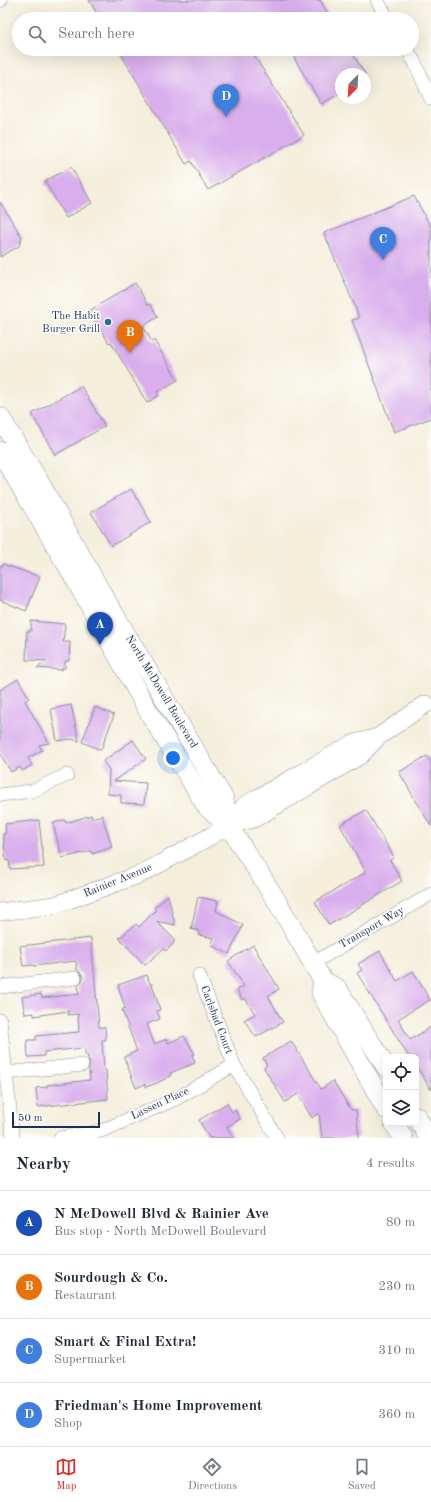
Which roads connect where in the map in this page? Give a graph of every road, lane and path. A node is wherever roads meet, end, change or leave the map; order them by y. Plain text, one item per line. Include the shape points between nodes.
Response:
1 (377, 0) edge
2 (384, 12) edge
3 (411, 56) edge
4 (431, 99) edge
5 (0, 417) edge
6 (0, 451) edge
7 (426, 704) dead end
8 (67, 775) dead end
9 (0, 795) edge
10 (228, 825) junction
11 (431, 894) edge
12 (0, 912) edge
13 (313, 963) junction
14 (198, 975) dead end
15 (75, 978) dead end
16 (323, 981) junction
17 (0, 987) edge
18 (0, 1020) edge
19 (383, 1062) edge
20 (82, 1065) dead end
21 (234, 1065) junction
22 (6, 1073) junction
23 (383, 1104) edge
24 (419, 1121) edge
25 (396, 1126) edge
26 (102, 1134) edge
27 (13, 1138) edge
28 (60, 1138) edge
29 (277, 1138) edge
30 (403, 1138) edge
31 (429, 1138) edge

1 - 2 street
3 - 4 street
5 - 10 main road, North McDowell Boulevard via 224,799
6 - 10 main road, North McDowell Boulevard via 150,714 207,807
7 - 10 street, Rainier Avenue via 378,737 361,755 348,763 254,819
8 - 9 street via 32,791
10 - 12 street, Rainier Avenue via 141,874 55,905
10 - 13 main road, North McDowell Boulevard
11 - 13 street, Transport Way
13 - 16 main road, North McDowell Boulevard
14 - 21 street, Carlsbad Court
15 - 17 street
16 - 19 main road via 338,988
16 - 23 main road, North McDowell Boulevard via 321,993
18 - 22 street
20 - 22 street
21 - 26 street, Lassen Place via 176,1099
21 - 29 street, Carlsbad Court
22 - 27 street
24 - 31 main road
25 - 30 main road
26 - 28 street, Lassen Place

